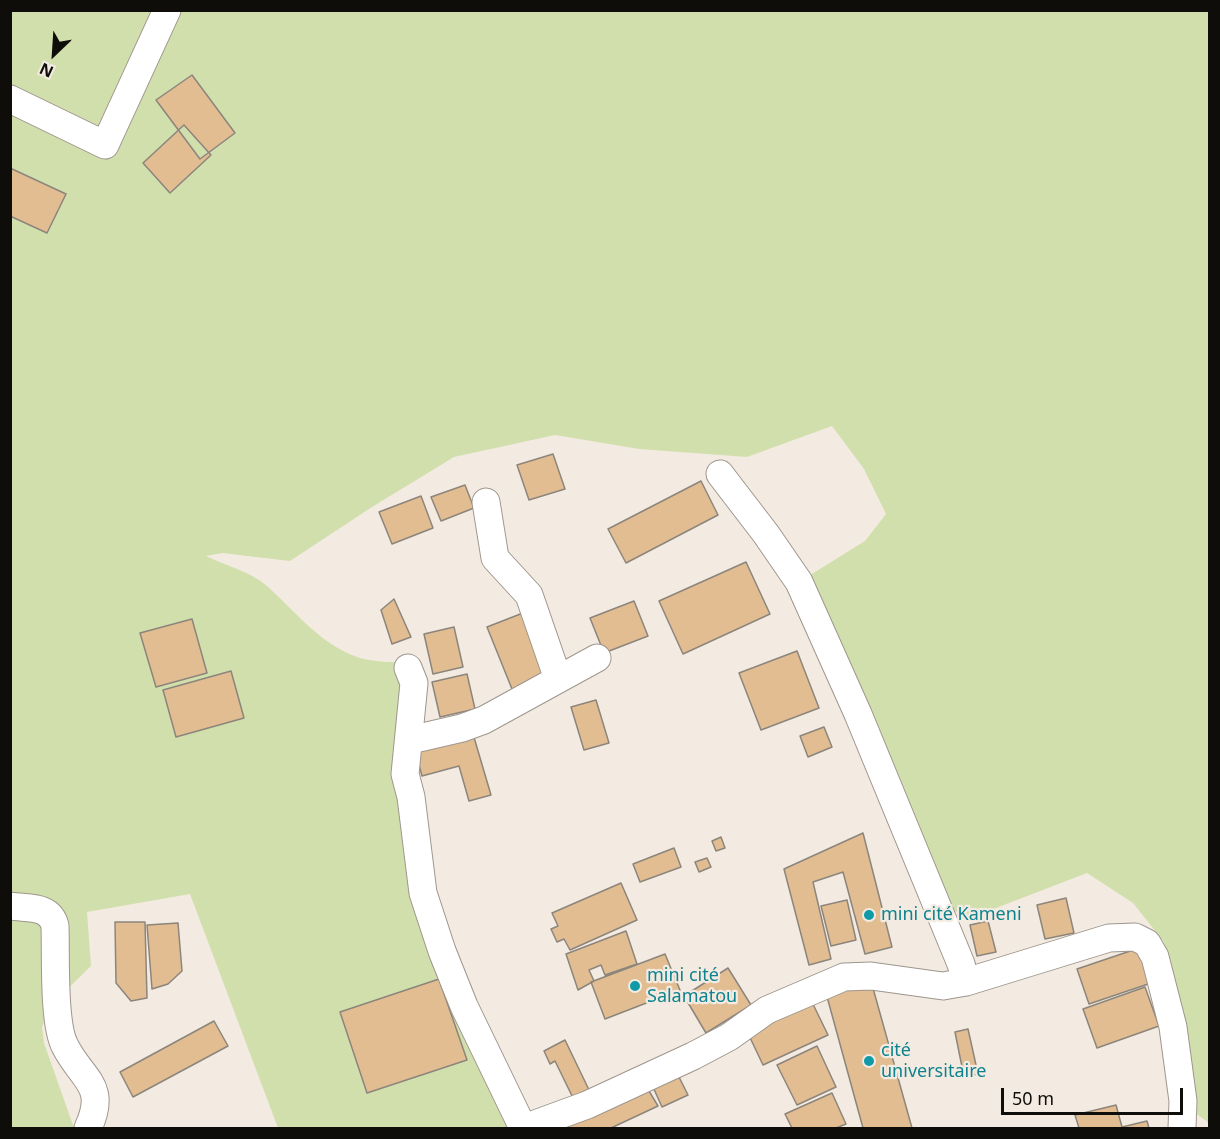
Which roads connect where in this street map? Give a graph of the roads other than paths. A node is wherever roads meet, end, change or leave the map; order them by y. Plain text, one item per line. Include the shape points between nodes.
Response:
1 (167, 10) edge
2 (10, 99) edge
3 (720, 474) dead end
4 (486, 502) dead end
5 (597, 658) dead end
6 (408, 668) dead end
7 (558, 679) junction
8 (410, 740) junction
9 (10, 906) edge
10 (966, 982) junction
11 (88, 1128) edge
12 (523, 1128) edge
13 (1182, 1128) edge

1 - 2 street via 105,145
3 - 10 street via 799,582 862,724
4 - 7 street via 495,558 529,595
5 - 7 street
6 - 8 street via 414,682
7 - 8 street via 471,725
8 - 12 street via 405,774 423,893 464,1006
9 - 11 street via 42,910 53,917 59,1026 64,1045 95,1094
10 - 12 street via 943,986 871,976 844,977 768,1010 693,1056 587,1105
10 - 13 street via 1109,938 1135,937 1147,943 1155,957 1173,1027 1183,1101

